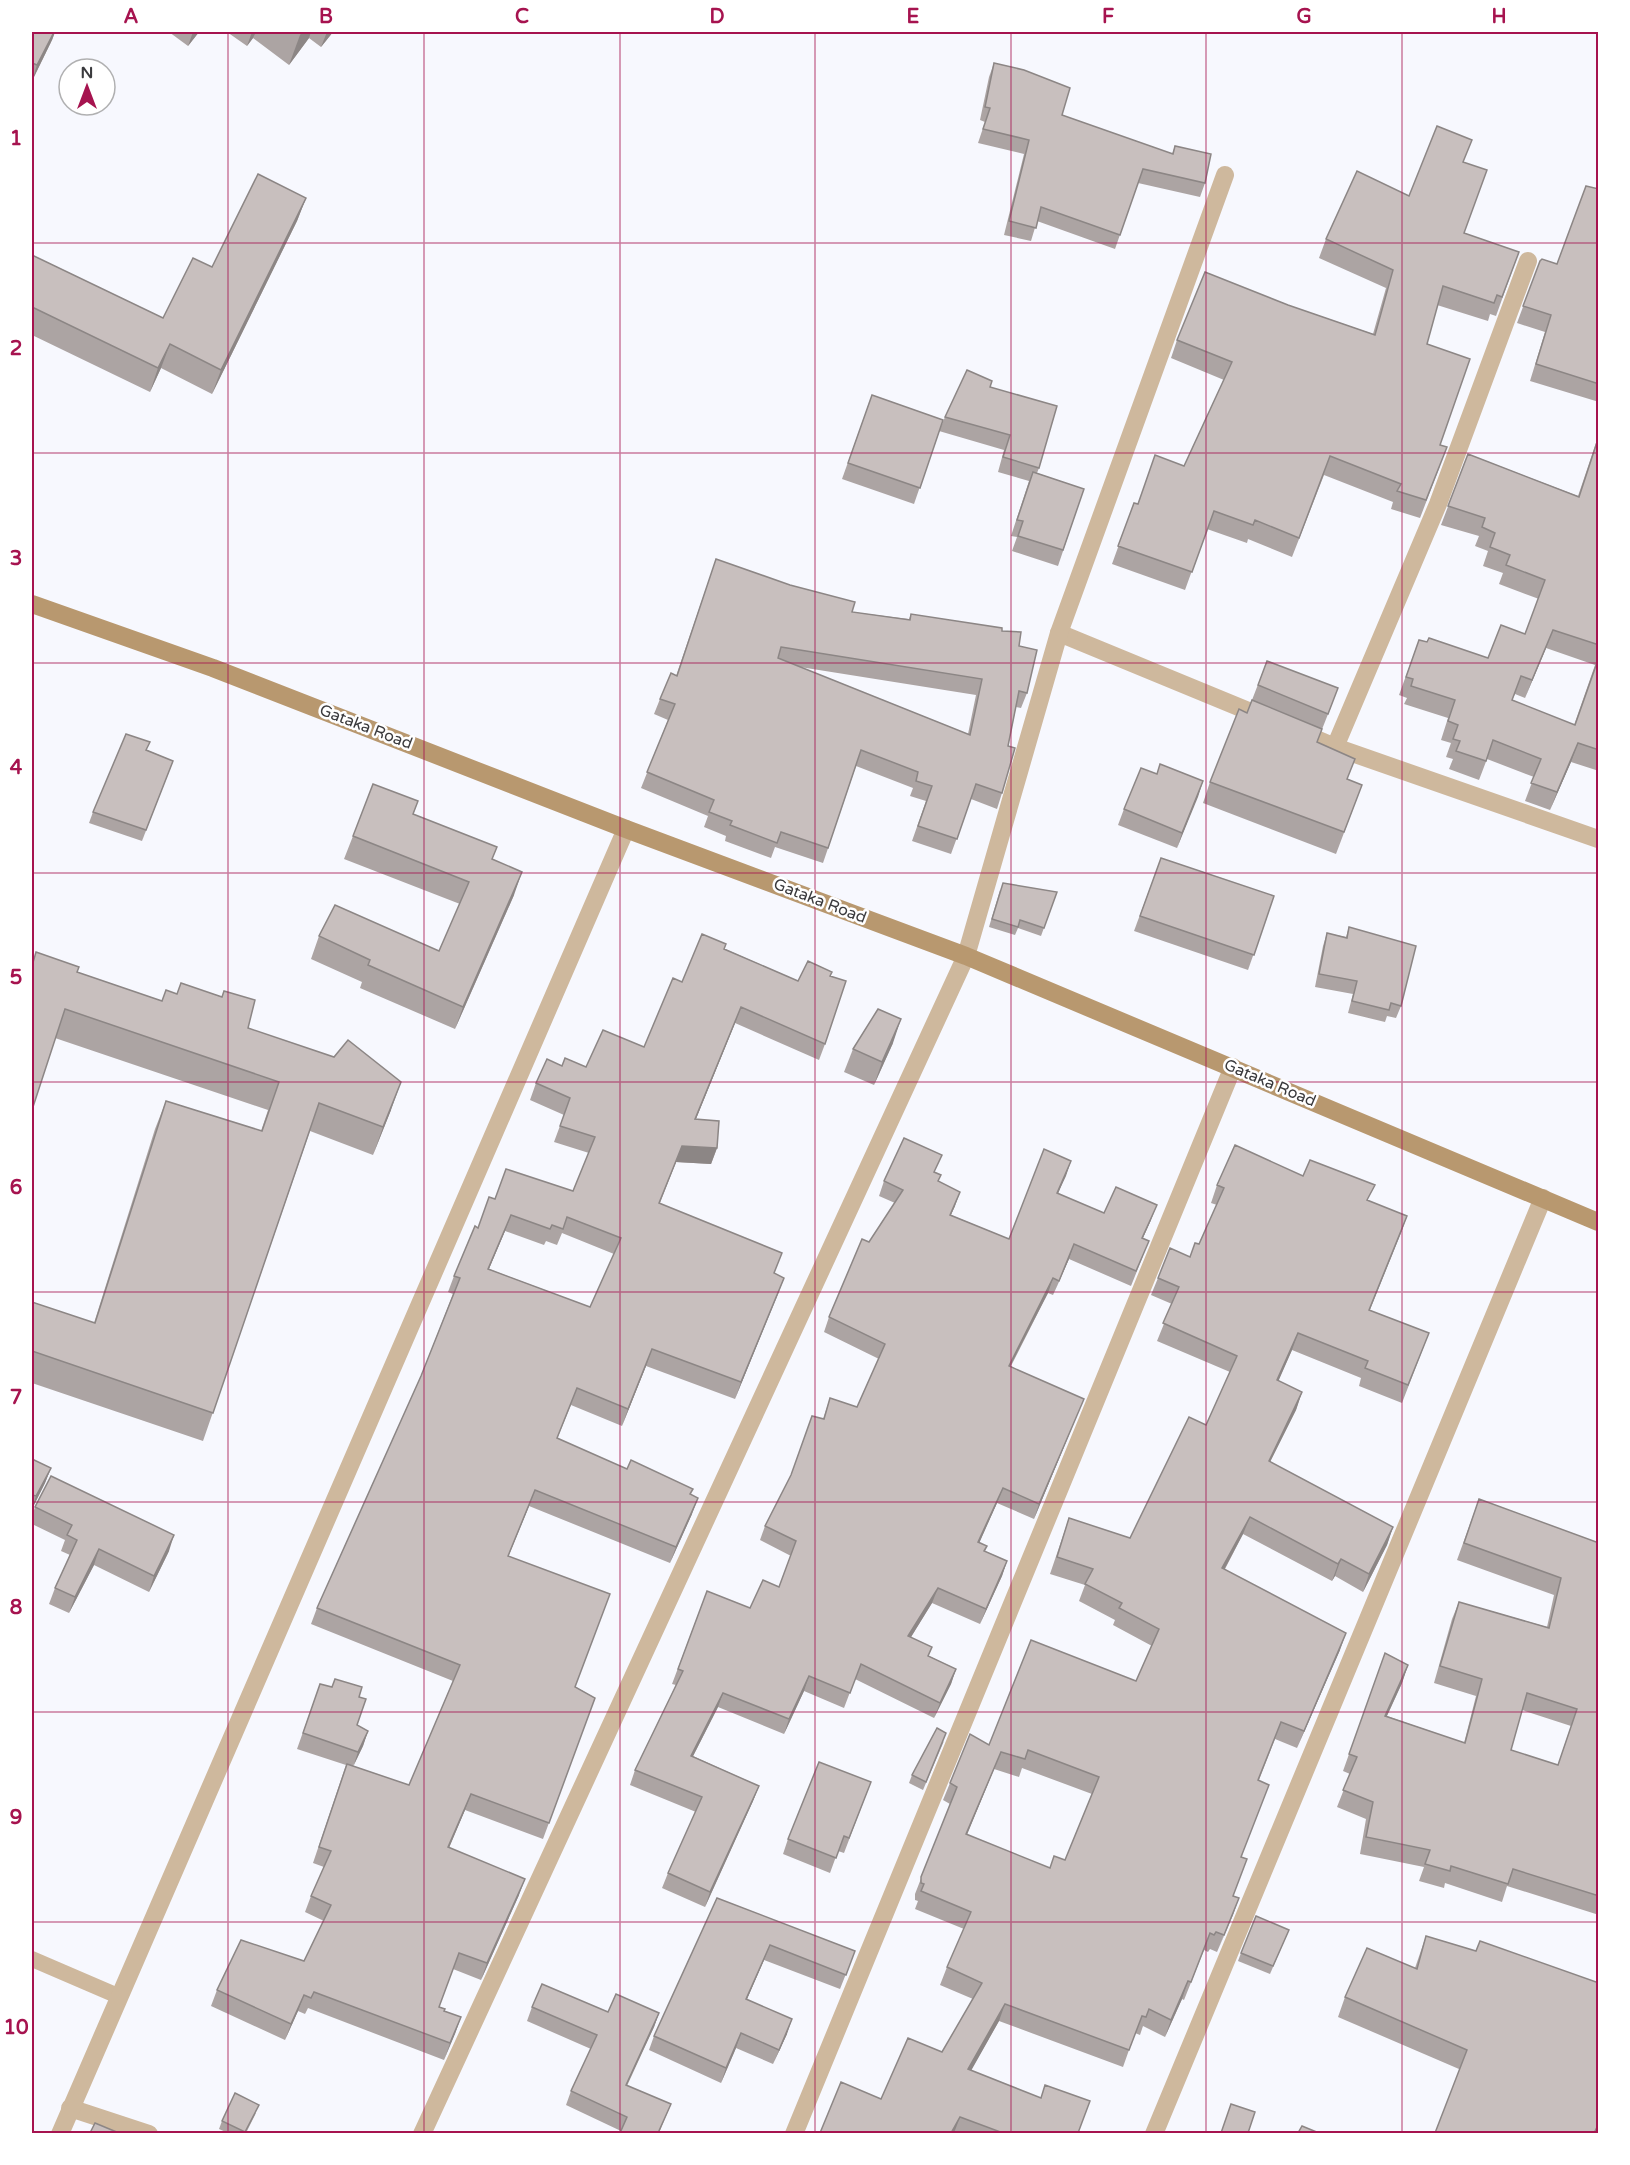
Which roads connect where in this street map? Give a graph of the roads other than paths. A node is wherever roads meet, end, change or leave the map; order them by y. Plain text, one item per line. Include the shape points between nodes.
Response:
1 (1225, 175) dead end
2 (1528, 261) dead end
3 (32, 604) edge
4 (1059, 633) junction
5 (1335, 747) junction
6 (626, 829) junction
7 (1599, 839) edge
8 (966, 956) junction
9 (1233, 1067) junction
10 (1543, 1198) junction
11 (1599, 1222) edge
12 (32, 1959) edge
13 (118, 1996) junction
14 (70, 2108) junction
15 (60, 2133) edge
16 (149, 2133) edge
17 (422, 2133) edge
18 (794, 2133) edge
19 (1154, 2133) edge

1 - 4 street
2 - 5 street via 1438,504
3 - 6 street, Gataka Road via 213,668
4 - 5 street
4 - 8 street
5 - 7 street
6 - 8 street, Gataka Road
6 - 13 street
8 - 9 street, Gataka Road
8 - 17 street
9 - 10 street, Gataka Road
9 - 18 street
10 - 11 street, Gataka Road
10 - 19 street
12 - 13 lane
13 - 14 street
14 - 15 street
14 - 16 street

